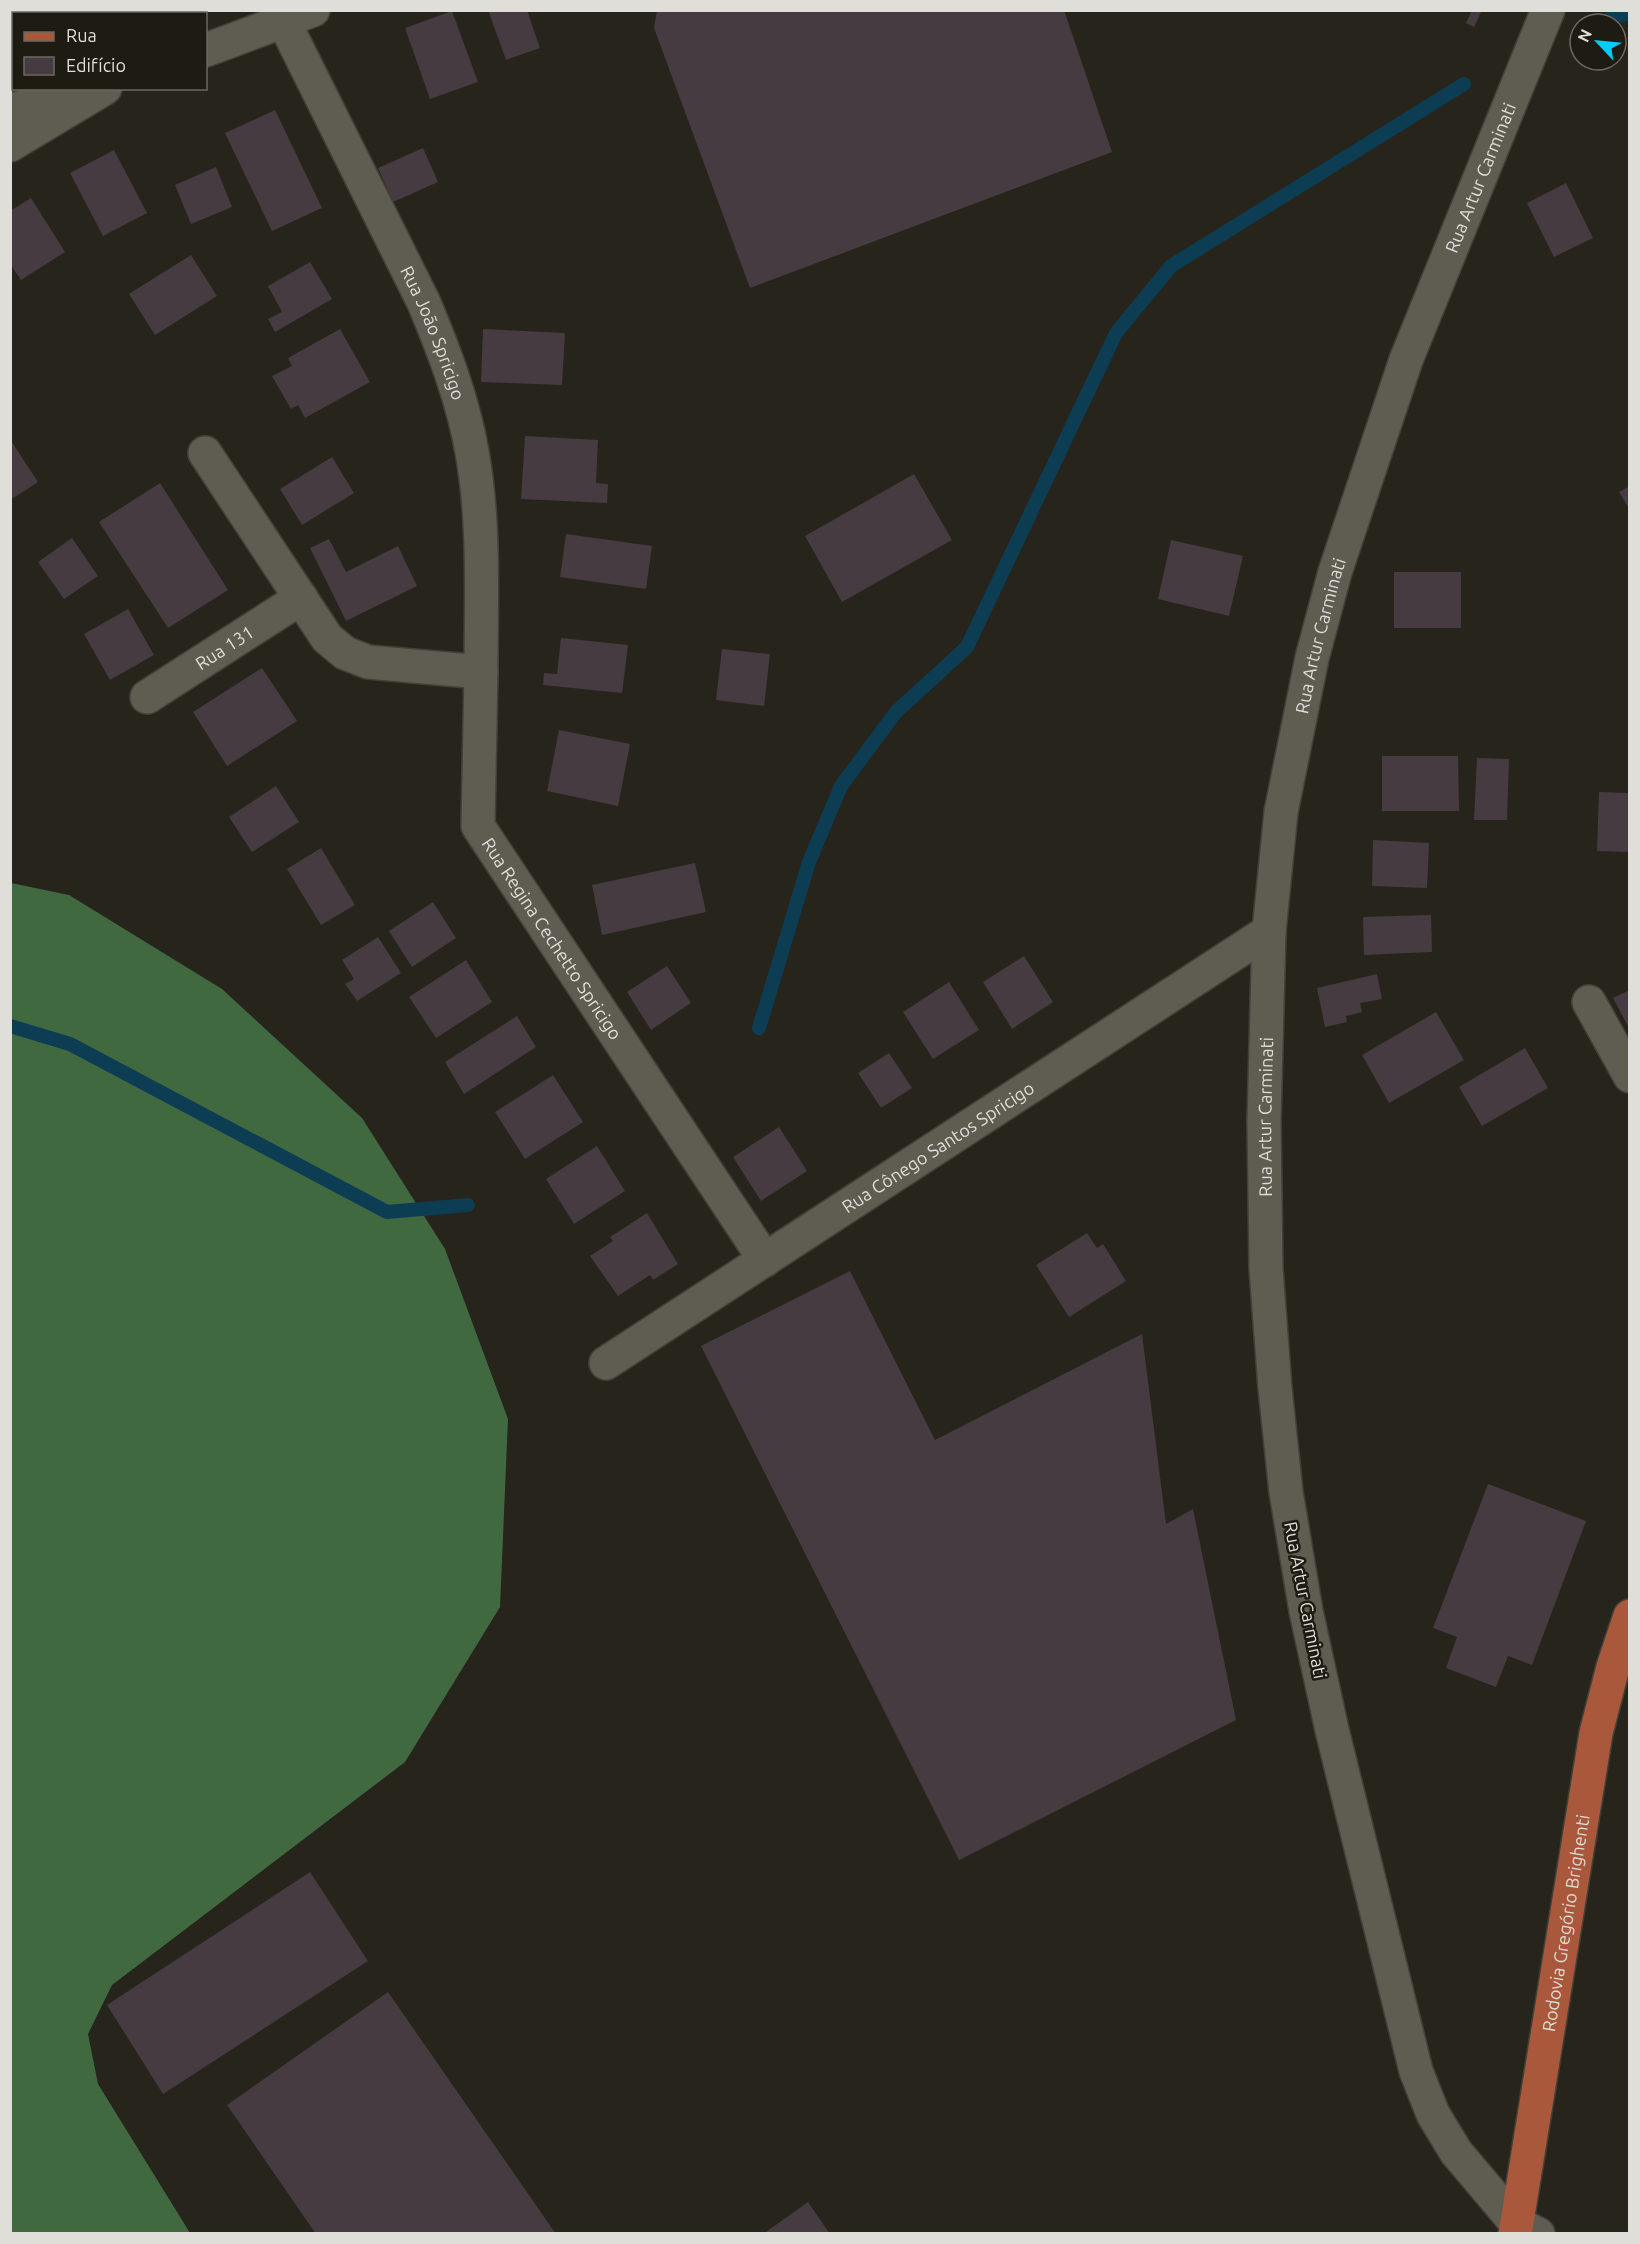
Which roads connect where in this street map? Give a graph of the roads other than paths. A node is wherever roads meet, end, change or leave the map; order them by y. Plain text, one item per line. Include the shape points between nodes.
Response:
1 (1548, 10) edge
2 (298, 16) edge
3 (207, 50) edge
4 (92, 90) edge
5 (102, 90) edge
6 (10, 110) edge
7 (10, 145) edge
8 (205, 453) dead end
9 (301, 598) junction
10 (481, 672) junction
11 (147, 697) dead end
12 (1269, 931) junction
13 (1589, 1002) dead end
14 (1629, 1076) edge
15 (765, 1260) junction
16 (606, 1363) dead end
17 (1629, 1616) edge
18 (1523, 2230) edge

1 - 12 street, Rua Artur Carminati via 1406,360 1335,572 1312,658 1283,801
2 - 3 street
2 - 10 street, Rua João Spricigo via 424,303 460,400 472,452 478,506
4 - 6 street
5 - 7 street
8 - 9 street
9 - 10 street via 327,638 345,653 368,662
9 - 11 street, Rua 131
10 - 15 street, Rua Regina Cechetto Spricigo via 478,826
12 - 15 street, Rua Cônego Santos Spricigo
12 - 18 street, Rua Artur Carminati via 1264,1121 1266,1269 1286,1492 1306,1611 1416,2071 1433,2114 1456,2152
13 - 14 street
15 - 16 street, Rua Cônego Santos Spricigo
17 - 18 main road, Rodovia Gregório Brighenti via 1596,1732

